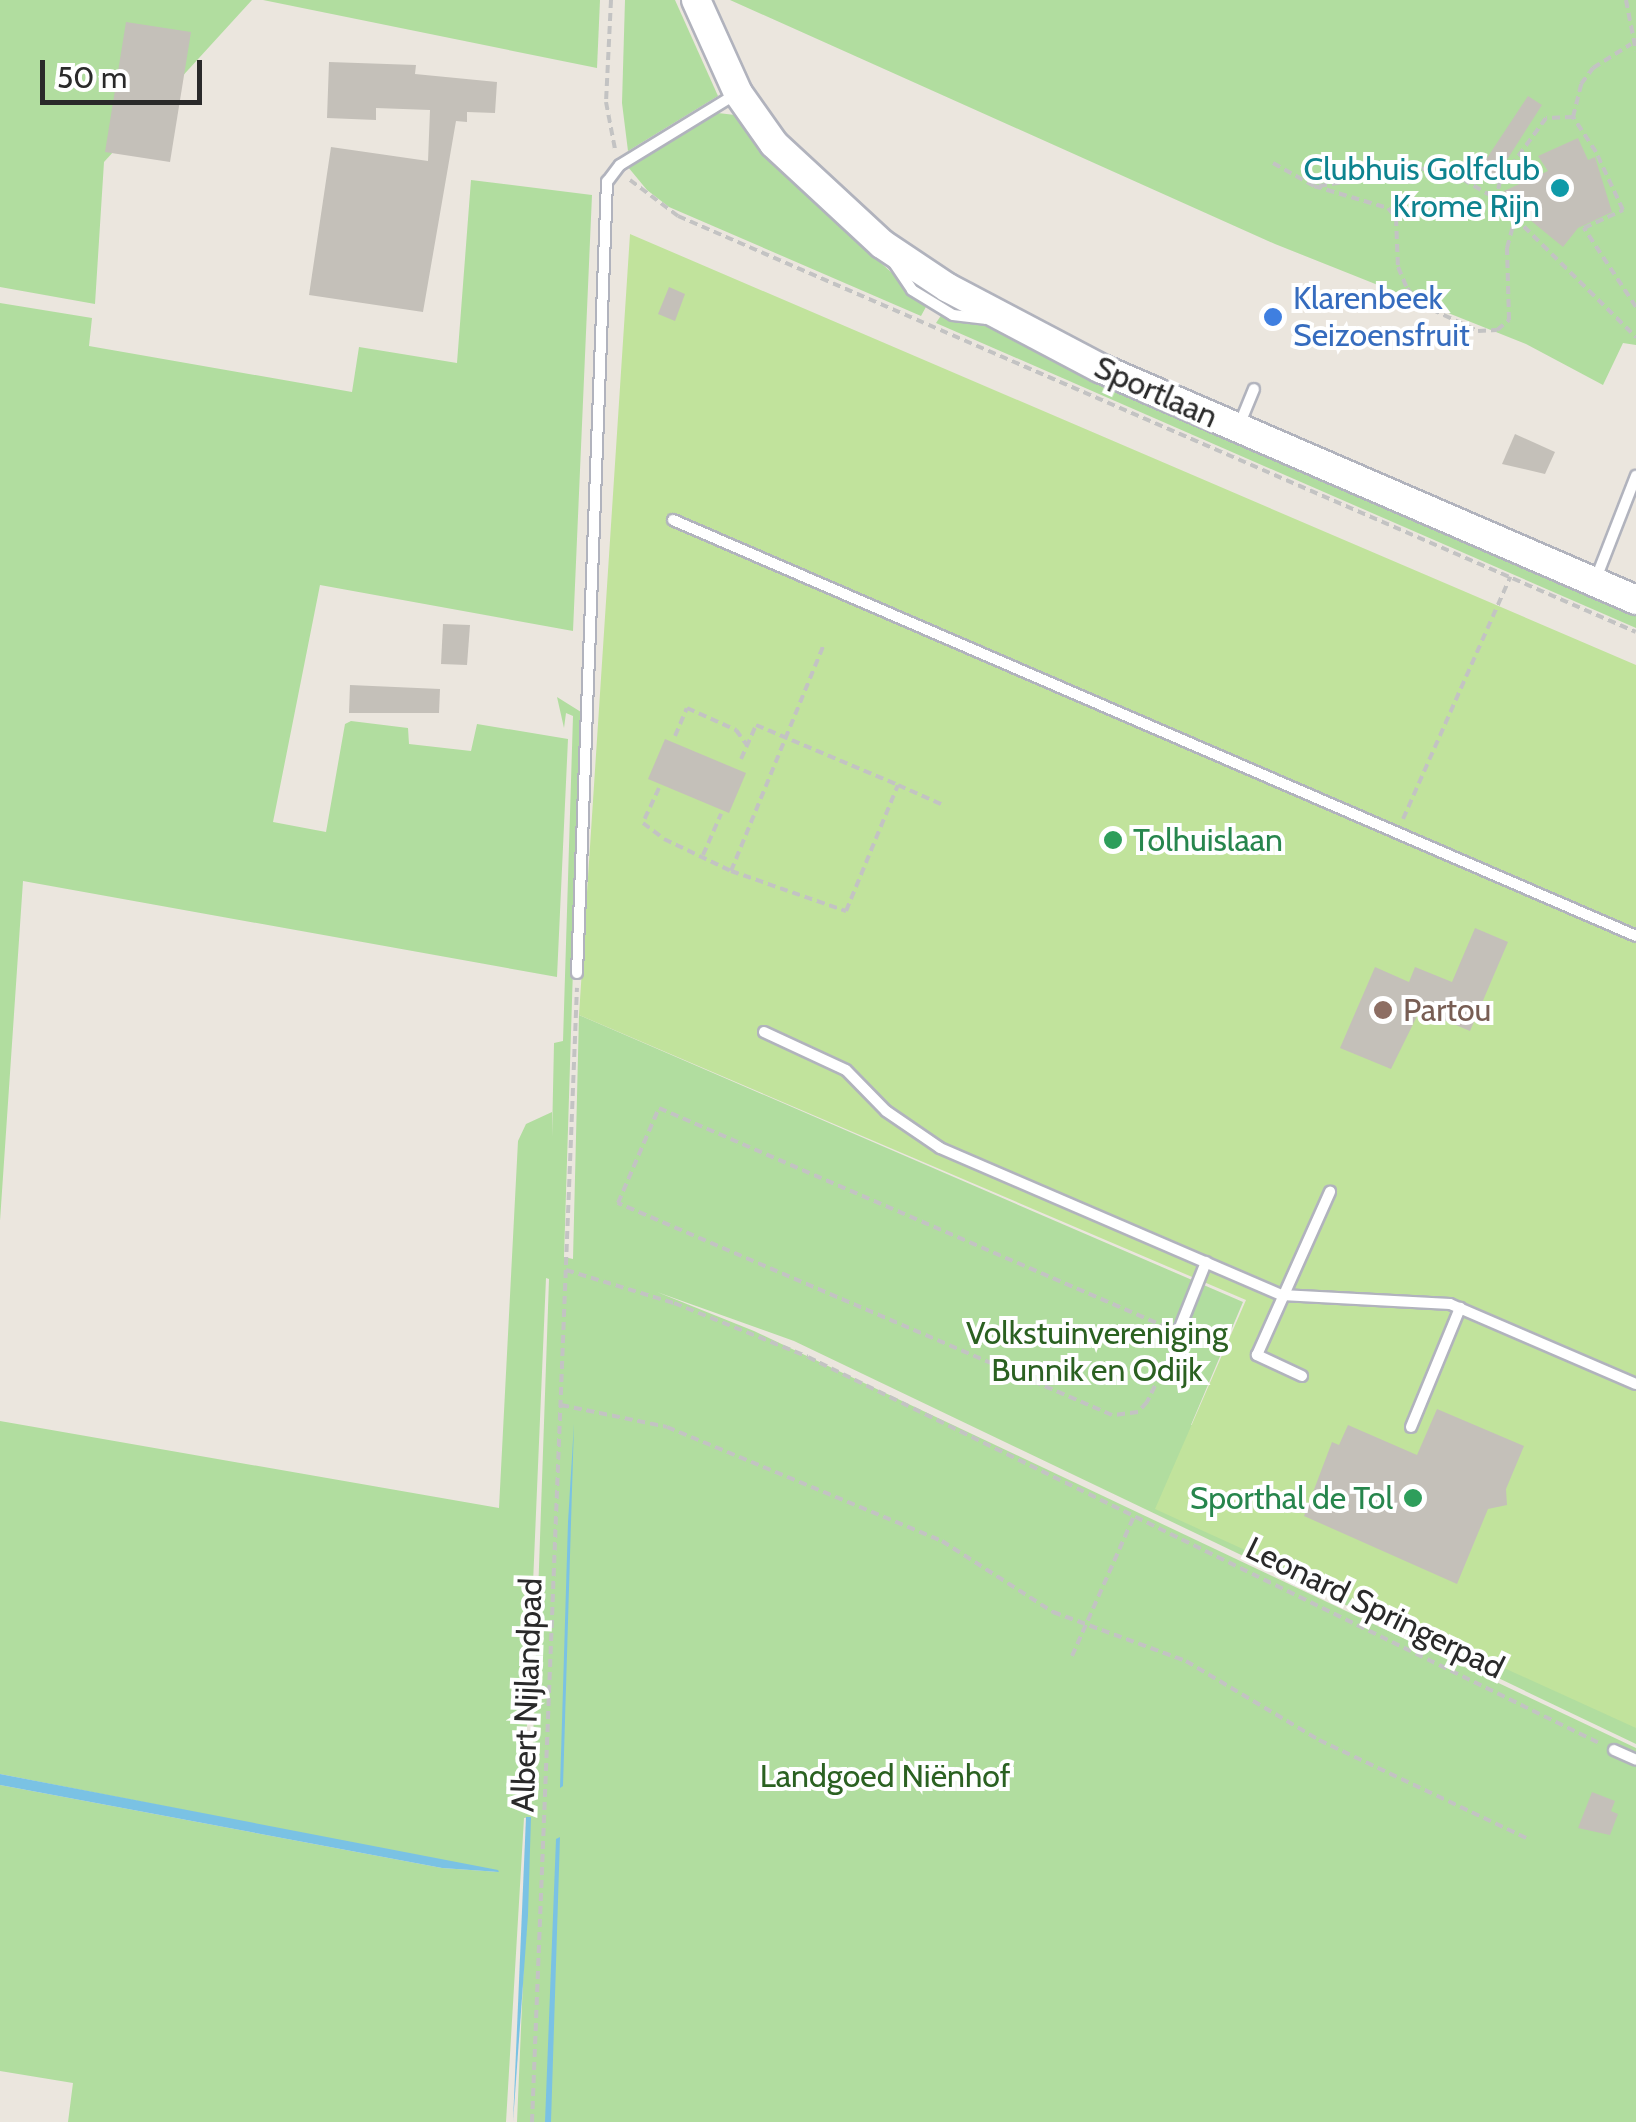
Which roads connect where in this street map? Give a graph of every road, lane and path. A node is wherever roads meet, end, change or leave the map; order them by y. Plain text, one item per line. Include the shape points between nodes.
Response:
1 (696, 0) edge
2 (1626, 0) edge
3 (1632, 44) junction
4 (1636, 51) edge
5 (738, 93) junction
6 (1573, 117) junction
7 (1273, 163) dead end
8 (1314, 186) junction
9 (1496, 199) junction
10 (1514, 220) junction
11 (1636, 307) edge
12 (1636, 337) edge
13 (1254, 388) dead end
14 (1238, 428) junction
15 (1636, 476) edge
16 (673, 520) dead end
17 (1510, 577) dead end
18 (1594, 582) junction
19 (1636, 600) edge
20 (824, 644) dead end
21 (675, 736) dead end
22 (788, 738) junction
23 (747, 746) junction
24 (742, 759) dead end
25 (898, 785) junction
26 (659, 788) dead end
27 (943, 805) dead end
28 (721, 814) dead end
29 (1397, 833) junction
30 (702, 857) junction
31 (731, 871) junction
32 (1636, 936) edge
33 (577, 973) joint
34 (764, 1032) dead end
35 (1330, 1192) dead end
36 (1206, 1262) junction
37 (566, 1270) junction
38 (1282, 1295) junction
39 (1460, 1308) junction
40 (1175, 1340) junction
41 (1302, 1376) dead end
42 (1636, 1384) edge
43 (561, 1405) junction
44 (1410, 1428) dead end
45 (1135, 1514) junction
46 (1086, 1626) junction
47 (1072, 1656) dead end
48 (1614, 1750) joint
49 (1636, 1760) edge
50 (1528, 1839) dead end
51 (532, 2122) edge

1 - 5 street, Sportlaan
2 - 3 path
3 - 4 path
3 - 6 path via 1593,68 1581,84
5 - 14 street, Sportlaan via 774,144 882,244 1006,321
5 - 33 lane via 620,165 607,182
6 - 9 path via 1546,118 1500,181
6 - 11 path via 1622,210 1584,228
7 - 8 path
8 - 9 path via 1440,166
8 - 10 path via 1388,208 1396,218 1406,288 1420,304 1478,331 1497,330 1508,320
9 - 10 path
10 - 12 path
13 - 14 lane
14 - 18 street, Sportlaan
15 - 18 lane
16 - 29 lane
17 - 29 path
18 - 19 street, Sportlaan
20 - 22 path
21 - 23 path via 686,708 736,730
22 - 23 path via 756,726
22 - 25 path
22 - 31 path
23 - 24 path
25 - 27 path
25 - 31 path via 846,911
26 - 30 path via 643,823
28 - 30 path
29 - 32 lane
30 - 31 path
33 - 37 path, Albert Nijlandpad
34 - 36 lane via 846,1070 886,1112 940,1148
35 - 38 lane
36 - 38 lane
36 - 40 lane
37 - 43 path, Albert Nijlandpad
37 - 45 path, Leonard Springerpad via 674,1303 808,1357
38 - 39 lane
38 - 41 lane via 1258,1356
39 - 42 lane
39 - 44 lane
40 - 40 path via 1147,1402 1138,1412 1112,1415 618,1203 659,1108 1166,1327
43 - 46 path via 666,1427 942,1541 1013,1592
43 - 51 path, Albert Nijlandpad
45 - 46 path
45 - 48 path, Leonard Springerpad
46 - 47 path
46 - 50 path via 1186,1661 1319,1740
48 - 49 lane

